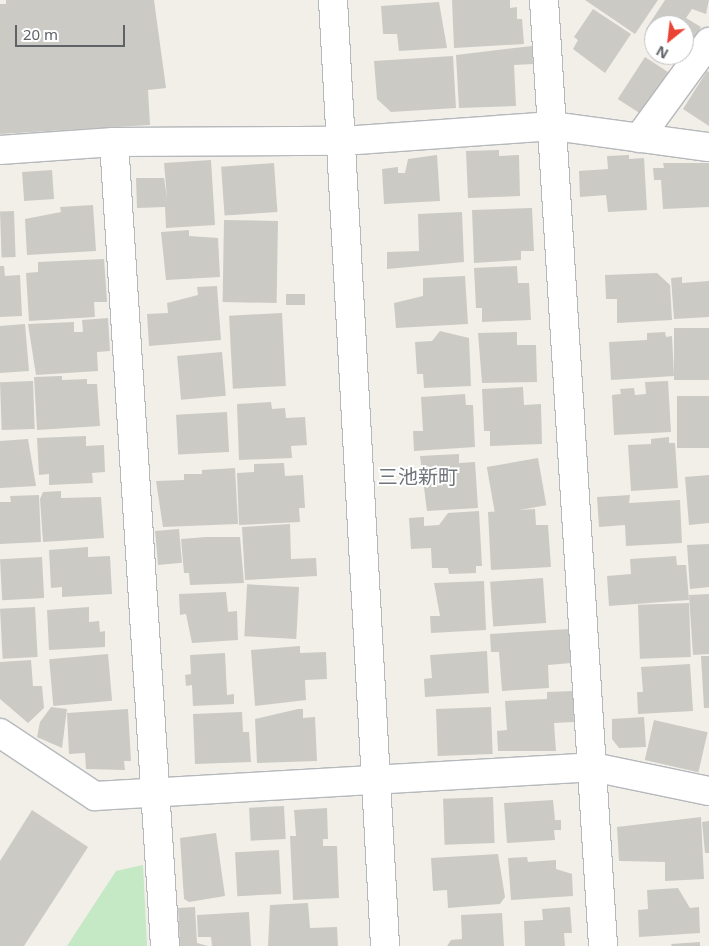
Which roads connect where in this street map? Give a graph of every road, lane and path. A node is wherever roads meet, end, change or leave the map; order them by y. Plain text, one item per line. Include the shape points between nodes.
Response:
1 (332, 0) edge
2 (544, 0) edge
3 (709, 42) edge
4 (553, 126) junction
5 (638, 138) junction
6 (342, 141) junction
7 (114, 142) junction
8 (709, 147) edge
9 (0, 150) edge
10 (0, 733) edge
11 (593, 767) junction
12 (375, 783) junction
13 (709, 791) edge
14 (154, 794) junction
15 (165, 946) edge
16 (385, 946) edge
17 (603, 946) edge

1 - 6 street
2 - 4 street
3 - 5 street
4 - 5 street
4 - 6 street
4 - 11 street
5 - 8 street
6 - 7 street
6 - 12 street
7 - 9 street
7 - 14 street
10 - 14 street via 95,796
11 - 12 street
11 - 13 street
11 - 17 street
12 - 14 street
12 - 16 street
14 - 15 street

